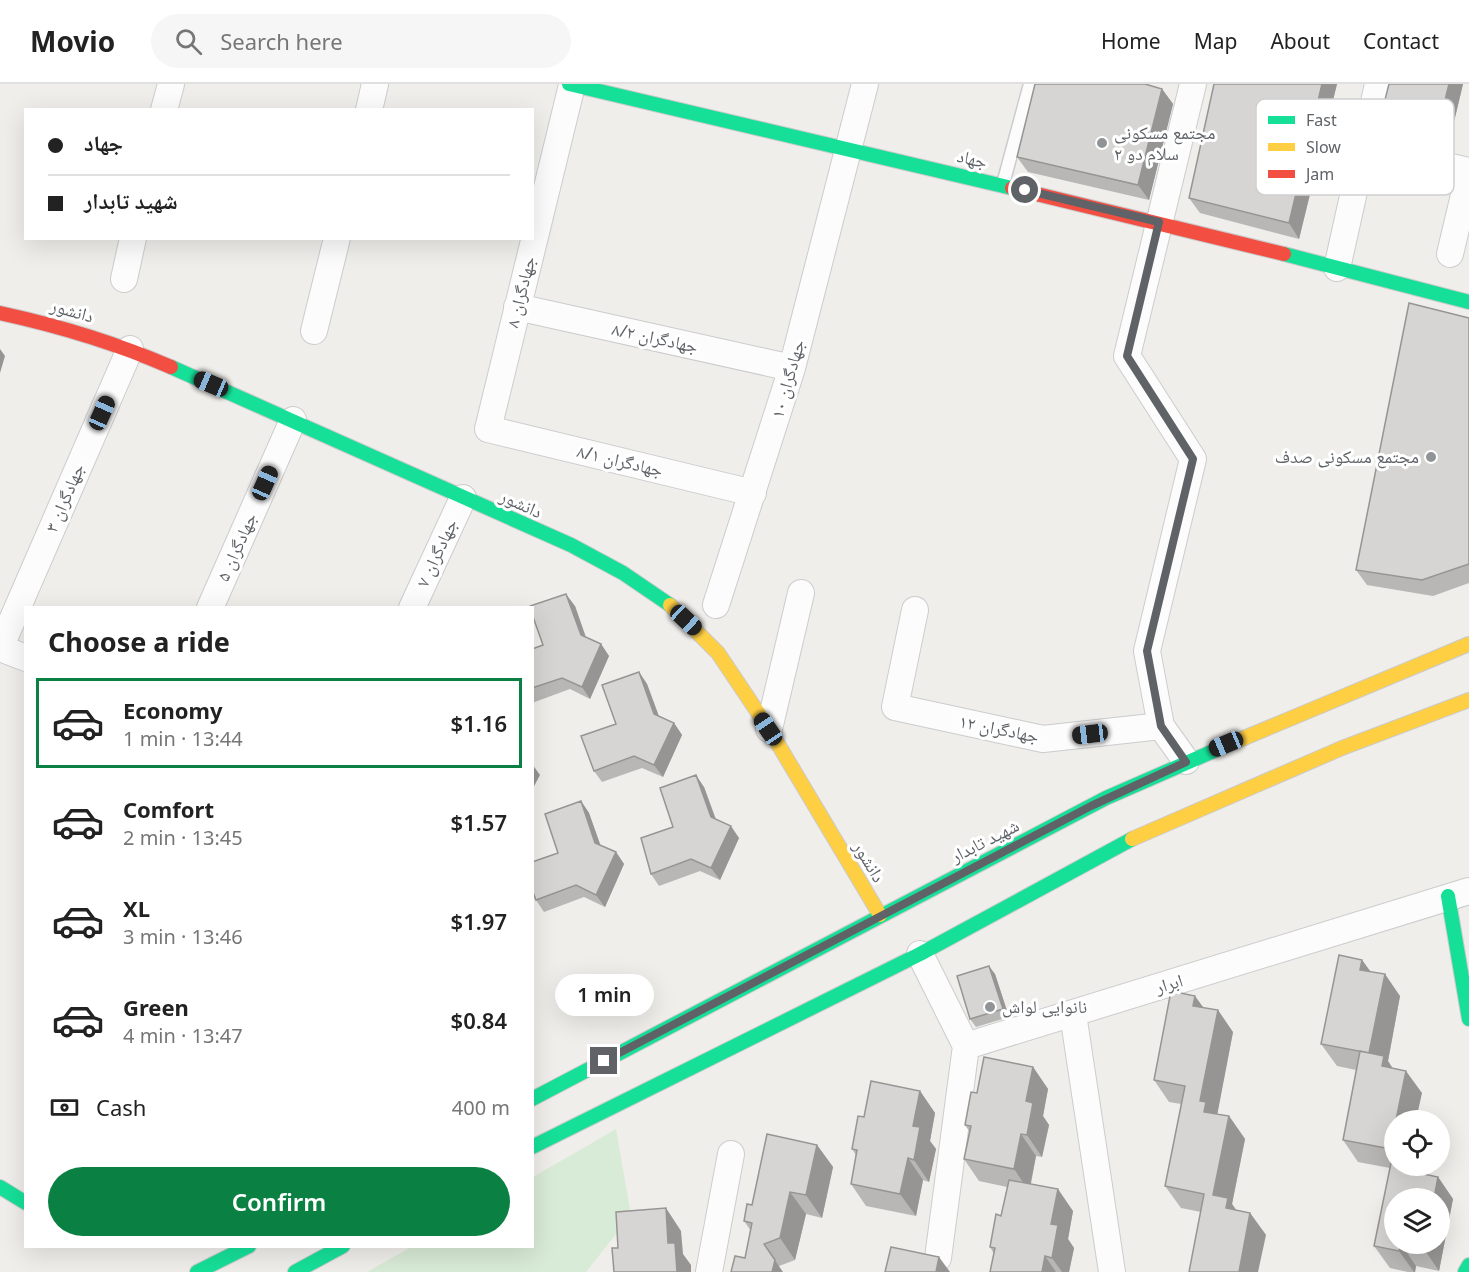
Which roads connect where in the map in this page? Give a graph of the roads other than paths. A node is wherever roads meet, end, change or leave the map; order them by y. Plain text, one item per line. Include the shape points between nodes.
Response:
1 (171, 84) edge
2 (375, 84) edge
3 (570, 84) edge
4 (865, 84) edge
5 (1030, 84) edge
6 (1193, 84) edge
7 (1378, 84) edge
8 (1375, 99) edge
9 (165, 108) edge
10 (369, 108) edge
11 (849, 149) junction
12 (1454, 169) edge
13 (1469, 173) edge
14 (1002, 185) junction
15 (1353, 195) edge
16 (1159, 222) junction
17 (534, 235) edge
18 (133, 240) edge
19 (337, 240) edge
20 (533, 240) edge
21 (1450, 254) dead end
22 (1337, 268) junction
23 (123, 279) dead end
24 (1469, 302) edge
25 (517, 307) junction
26 (0, 313) edge
27 (315, 331) dead end
28 (130, 349) junction
29 (792, 368) junction
30 (293, 420) junction
31 (488, 429) joint
32 (753, 493) junction
33 (463, 498) junction
34 (801, 593) dead end
35 (211, 606) edge
36 (413, 606) edge
37 (716, 606) dead end
38 (915, 610) dead end
39 (1469, 644) edge
40 (0, 648) edge
41 (24, 657) edge
42 (1469, 700) edge
43 (1161, 726) junction
44 (768, 729) junction
45 (1186, 762) junction
46 (1459, 893) edge
47 (880, 915) junction
48 (920, 954) junction
49 (1073, 1014) junction
50 (1469, 1020) edge
51 (966, 1046) junction
52 (534, 1098) edge
53 (534, 1146) edge
54 (731, 1154) dead end
55 (0, 1187) edge
56 (24, 1202) edge
57 (245, 1248) edge
58 (339, 1248) edge
59 (938, 1258) edge
60 (1469, 1265) edge
61 (197, 1272) edge
62 (295, 1272) edge
63 (710, 1272) edge
64 (1112, 1272) edge
65 (1465, 1272) edge

1 - 9 street
2 - 10 street
3 - 11 main road, جهاد
3 - 17 street, جهادگران ۸
4 - 11 street, جهادگران ۱۰
5 - 14 lane
6 - 16 street
7 - 8 street
11 - 14 main road, جهاد
11 - 29 street, جهادگران ۱۰
12 - 13 street
13 - 21 street
14 - 16 main road, جهاد
15 - 22 street
16 - 22 main road, جهاد
16 - 43 street via 1127,356 1193,459 1147,651
18 - 23 street
19 - 27 street
20 - 25 street, جهادگران ۸
22 - 24 main road, جهاد
25 - 29 street, جهادگران ۸/۲
25 - 31 street, جهادگران ۸
26 - 28 main road, دانشور via 63,327
28 - 30 main road, دانشور
28 - 40 street, جهادگران ۳
29 - 32 street, جهادگران ۱۰
30 - 33 main road, دانشور
30 - 35 street, جهادگران ۵
31 - 32 street, جهادگران ۸/۱
32 - 37 street, جهادگران ۱۰
33 - 36 street, جهادگران ۷
33 - 44 main road, دانشور via 571,546 623,573 670,605 718,653
34 - 44 street
38 - 43 street, جهادگران ۱۲ via 895,707 1043,739
39 - 45 main road, شهید تابدار
40 - 41 street
42 - 48 main road via 1342,748 1125,842
43 - 45 street
44 - 47 main road, دانشور
45 - 47 main road, شهید تابدار via 1106,798
46 - 49 street, ابرار
46 - 50 main road
47 - 52 main road, شهید تابدار via 565,1088
48 - 51 street
48 - 53 main road via 581,1116
49 - 51 street, ابرار
49 - 64 street
51 - 59 street
54 - 63 street
55 - 56 main road
57 - 61 main road
58 - 62 main road
60 - 65 main road

